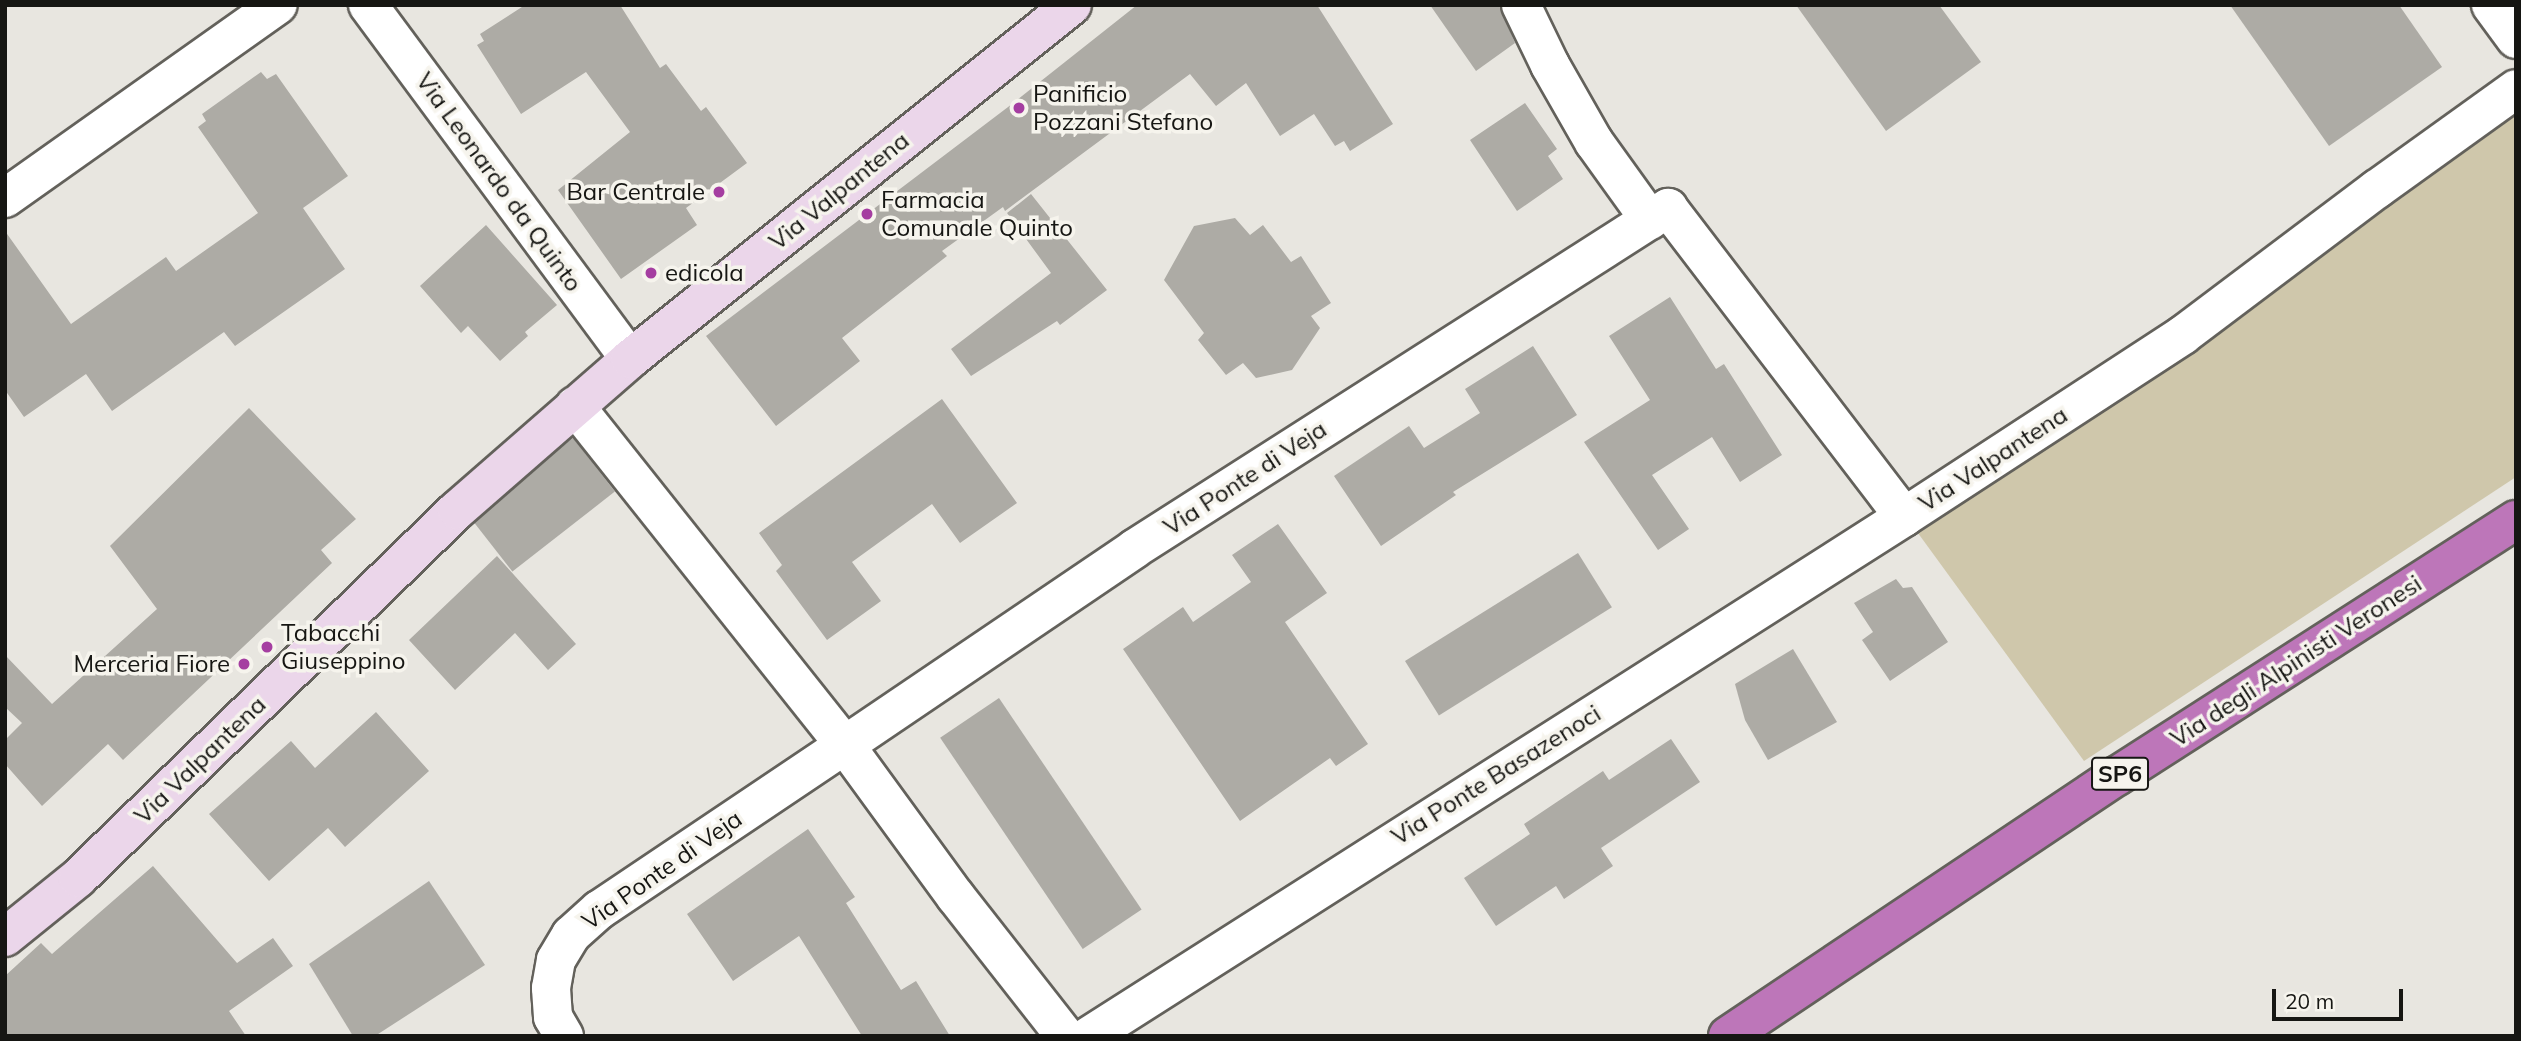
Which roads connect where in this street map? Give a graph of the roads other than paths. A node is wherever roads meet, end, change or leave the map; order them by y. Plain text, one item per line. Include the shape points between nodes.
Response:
1 (278, 5) edge
2 (368, 5) edge
3 (1072, 5) edge
4 (1521, 5) edge
5 (2491, 5) edge
6 (2516, 39) edge
7 (2516, 89) edge
8 (5, 198) edge
9 (1650, 220) junction
10 (630, 359) junction
11 (575, 406) junction
12 (1904, 516) junction
13 (2516, 520) edge
14 (845, 744) junction
15 (5, 937) edge
16 (564, 1036) edge
17 (1065, 1036) edge
18 (1088, 1036) edge
19 (1728, 1036) edge

1 - 8 street
2 - 10 street, Via Leonardo da Quinto
3 - 10 street, Via Valpantena
4 - 9 street via 1594,142
5 - 6 street
7 - 12 street, Via Valpantena via 2183,335
9 - 12 street, Via Valpantena via 1668,208
9 - 14 street, Via Ponte di Veja via 1134,549
10 - 11 street, Via Valpantena
11 - 14 street
11 - 15 street, Via Valpantena via 457,510 78,878
12 - 18 street, Via Ponte Basazenoci
13 - 19 highway, Via degli Alpinisti Veronesi / SP6 via 2117,776
14 - 16 street, Via Ponte di Veja via 599,910 571,935 556,960 551,988 553,1017
14 - 17 street

